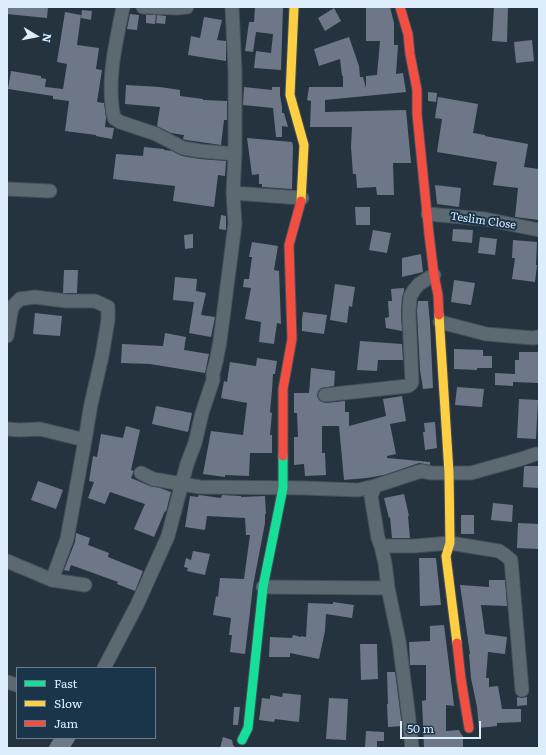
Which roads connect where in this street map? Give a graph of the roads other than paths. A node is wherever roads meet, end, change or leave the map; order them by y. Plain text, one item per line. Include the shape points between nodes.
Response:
1 (123, 7) edge
2 (143, 7) edge
3 (187, 7) edge
4 (232, 7) edge
5 (294, 7) edge
6 (400, 7) edge
7 (235, 154) junction
8 (7, 189) edge
9 (50, 191) dead end
10 (233, 193) junction
11 (302, 198) junction
12 (428, 214) junction
13 (539, 230) edge
14 (434, 275) junction
15 (440, 322) junction
16 (7, 336) edge
17 (539, 337) edge
18 (325, 395) dead end
19 (7, 429) edge
20 (85, 440) junction
21 (536, 454) dead end
22 (141, 473) dead end
23 (449, 473) junction
24 (182, 484) junction
25 (375, 486) junction
26 (283, 488) junction
27 (450, 543) junction
28 (381, 546) junction
29 (7, 561) edge
30 (52, 580) junction
31 (85, 585) dead end
32 (263, 586) junction
33 (388, 588) junction
34 (105, 667) edge
35 (522, 690) dead end
36 (469, 728) dead end
37 (242, 740) dead end
38 (412, 748) edge

1 - 7 street via 112,64 111,98 114,118 156,134 183,148
2 - 3 street
4 - 7 street
5 - 11 street via 290,95 304,145
6 - 12 street via 408,34 417,90 417,114
7 - 10 street
8 - 9 street
10 - 11 street
10 - 24 street via 235,224 219,348 213,380
11 - 26 street via 288,245 292,339 284,389
12 - 13 street, Teslim Close via 485,220
12 - 14 street
14 - 15 street
14 - 18 street via 419,284 410,297 411,384
15 - 17 street via 486,334
15 - 23 street
16 - 20 street via 12,307 20,299 35,297 95,301 108,307 102,356
19 - 20 street via 40,429
20 - 30 street via 67,539
21 - 23 street via 471,473
22 - 24 street via 153,479
23 - 25 street via 421,471
23 - 27 street
24 - 26 street via 200,488
24 - 34 street via 168,536 137,605
25 - 26 street via 358,490
25 - 28 street via 371,496
26 - 32 street
27 - 28 street
27 - 35 street via 499,551 511,560
27 - 36 street via 446,556 460,679
28 - 33 street
29 - 30 street
30 - 31 street
32 - 33 street
32 - 37 street via 248,728
33 - 38 street via 399,641

